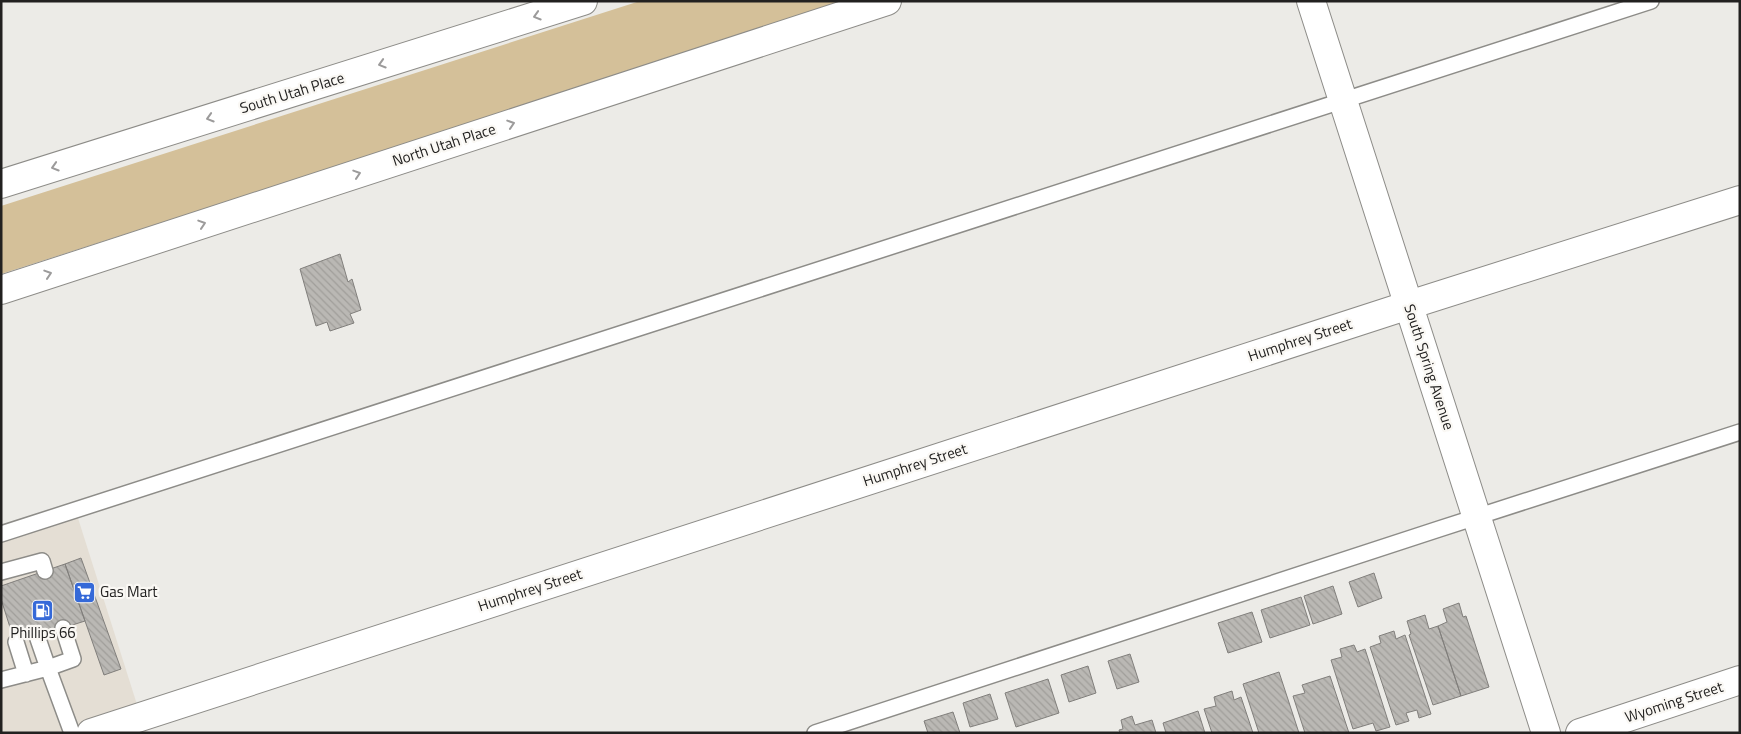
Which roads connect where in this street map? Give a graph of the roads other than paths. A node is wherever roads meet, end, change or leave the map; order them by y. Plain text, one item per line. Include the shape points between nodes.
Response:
1 (583, 1) edge
2 (887, 1) edge
3 (1311, 1) edge
4 (1651, 1) edge
5 (1343, 101) junction
6 (1, 184) edge
7 (1740, 200) edge
8 (1, 290) edge
9 (1409, 305) junction
10 (1740, 432) edge
11 (1476, 516) junction
12 (1, 534) edge
13 (45, 571) dead end
14 (11, 574) edge
15 (63, 628) dead end
16 (37, 636) dead end
17 (16, 642) dead end
18 (48, 668) junction
19 (26, 674) junction
20 (1, 680) edge
21 (1740, 680) edge
22 (72, 733) edge
23 (91, 733) edge
24 (814, 733) edge
25 (1546, 733) edge
26 (1580, 733) edge

1 -> 6 street, South Utah Place
8 -> 2 street, North Utah Place
3 - 5 street, South Spring Avenue
4 - 5 lane
5 - 9 street, South Spring Avenue
5 - 12 lane
7 - 9 street, Humphrey Street
9 - 11 street, South Spring Avenue
9 - 23 street, Humphrey Street
10 - 11 lane
11 - 24 lane
11 - 25 street, South Spring Avenue
13 - 14 lane via 42,561
15 - 18 lane via 73,660
16 - 18 lane
17 - 19 lane
18 - 19 lane
18 - 22 lane
19 - 20 lane
21 - 26 street, Wyoming Street

